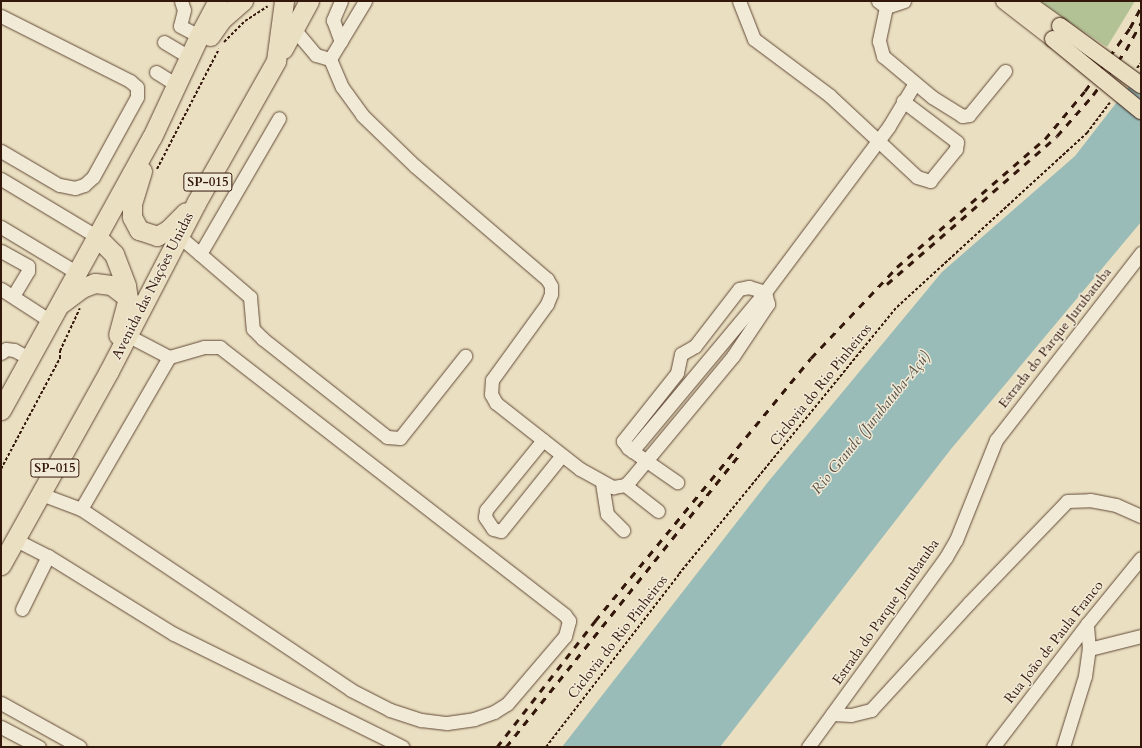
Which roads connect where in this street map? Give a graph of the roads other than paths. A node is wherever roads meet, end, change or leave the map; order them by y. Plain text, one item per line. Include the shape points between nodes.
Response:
1 (181, 1) edge
2 (243, 1) edge
3 (284, 1) edge
4 (309, 1) edge
5 (341, 1) edge
6 (366, 1) edge
7 (904, 1) edge
8 (1004, 1) edge
9 (1025, 1) edge
10 (217, 2) edge
11 (743, 3) edge
12 (882, 4) edge
13 (1, 16) edge
14 (294, 29) junction
15 (1056, 33) junction
16 (199, 36) junction
17 (164, 42) dead end
18 (341, 42) junction
19 (189, 57) junction
20 (330, 59) junction
21 (276, 61) junction
22 (1005, 71) dead end
23 (156, 72) dead end
24 (1137, 80) edge
25 (915, 83) junction
26 (177, 85) junction
27 (903, 101) junction
28 (1141, 111) edge
29 (279, 118) dead end
30 (152, 137) junction
31 (876, 140) junction
32 (1, 152) edge
33 (1, 179) edge
34 (196, 202) junction
35 (1, 227) edge
36 (96, 236) junction
37 (178, 236) junction
38 (1, 251) edge
39 (1141, 253) edge
40 (200, 254) junction
41 (76, 272) junction
42 (1, 289) edge
43 (764, 292) junction
44 (13, 296) junction
45 (128, 298) junction
46 (52, 314) junction
47 (127, 335) junction
48 (1, 353) edge
49 (465, 356) dead end
50 (169, 357) junction
51 (29, 358) junction
52 (678, 370) junction
53 (109, 371) junction
54 (691, 380) junction
55 (1, 410) edge
56 (543, 440) junction
57 (632, 451) junction
58 (562, 455) junction
59 (646, 461) junction
60 (677, 482) dead end
61 (602, 483) junction
62 (625, 485) junction
63 (41, 494) junction
64 (81, 509) junction
65 (658, 511) dead end
66 (1141, 516) edge
67 (623, 530) dead end
68 (16, 540) junction
69 (48, 556) junction
70 (1141, 558) edge
71 (1, 565) edge
72 (22, 609) dead end
73 (1087, 624) junction
74 (1141, 636) edge
75 (1089, 649) junction
76 (1, 703) edge
77 (832, 714) junction
78 (1, 727) edge
79 (56, 741) edge
80 (39, 747) edge
81 (80, 747) edge
82 (403, 747) edge
83 (808, 747) edge
84 (993, 747) edge
85 (1063, 747) edge

1 - 16 street via 184,10 180,26
2 - 26 highway via 222,19
3 - 21 highway, Avenida das Nações Unidas / SP-015
4 - 14 highway
5 - 18 street via 333,20
6 - 18 street
7 - 12 street
8 - 15 main road
9 - 15 main road
10 - 16 highway
11 - 31 street via 754,38 829,95
12 - 25 street via 880,48 890,63
13 - 32 street via 130,81 137,88 137,97 93,177 84,186 75,188 59,185
14 - 20 street via 316,55
14 - 21 highway
15 - 24 main road, bridge
15 - 28 main road, bridge
16 - 19 highway
17 - 19 street
18 - 20 street
19 - 26 highway
20 - 56 street via 342,87 362,115 415,166 542,272 551,286 547,304 492,380 490,387 496,403
21 - 34 highway, Avenida das Nações Unidas / SP-015
22 - 25 street via 987,96 965,117 932,97
23 - 26 street
25 - 27 street
26 - 30 highway
27 - 31 street via 889,126
27 - 31 street via 957,142 956,148 930,181 917,177
29 - 40 street
30 - 34 highway via 132,204 135,226 149,235 157,236 168,230
30 - 36 highway
31 - 43 street
33 - 36 street
34 - 37 highway, Avenida das Nações Unidas / SP-015
35 - 41 street
36 - 41 highway
36 - 45 highway via 119,263
37 - 40 street
37 - 47 highway, Avenida das Nações Unidas / SP-015
38 - 44 street via 28,266 28,271
39 - 77 street, Estrada do Parque Jurubatuba via 996,440 956,540 946,557
40 - 49 street via 250,297 253,329 263,340 387,437 400,438
41 - 46 highway
42 - 44 street
43 - 52 street via 749,287 739,289 695,346 681,354
43 - 54 street
43 - 59 street via 768,304 760,319 733,356
44 - 46 street
45 - 46 highway via 111,285 95,283 82,288
45 - 53 highway
46 - 51 highway
47 - 50 street
47 - 53 highway, Avenida das Nações Unidas / SP-015
48 - 51 street via 6,349 14,350
50 - 64 street
50 - 64 street via 204,347 220,347 565,615 569,621 565,636 507,704 494,712 474,719 446,723 421,720 390,710 352,690
51 - 55 highway
52 - 54 street
52 - 57 street via 623,441
53 - 63 highway, Avenida das Nações Unidas / SP-015
54 - 57 street
56 - 58 street
56 - 58 street via 486,510 485,517 493,529 501,531
57 - 59 street
58 - 61 street
59 - 60 street
59 - 62 street
61 - 62 street via 613,487
61 - 67 street via 607,514
62 - 65 street
63 - 64 street
63 - 68 highway, Avenida das Nações Unidas / SP-015
66 - 77 street via 1116,505 1090,500 1067,501 871,710 851,715
68 - 69 street
68 - 71 highway, Avenida das Nações Unidas / SP-015
69 - 72 street
69 - 82 street via 174,634
70 - 73 street, Rua João de Paula Franco
73 - 75 street
73 - 84 street, Rua João de Paula Franco
74 - 75 street
75 - 85 street via 1085,676
76 - 79 street
77 - 83 street, Estrada do Parque Jurubatuba
78 - 80 street
79 - 81 street

